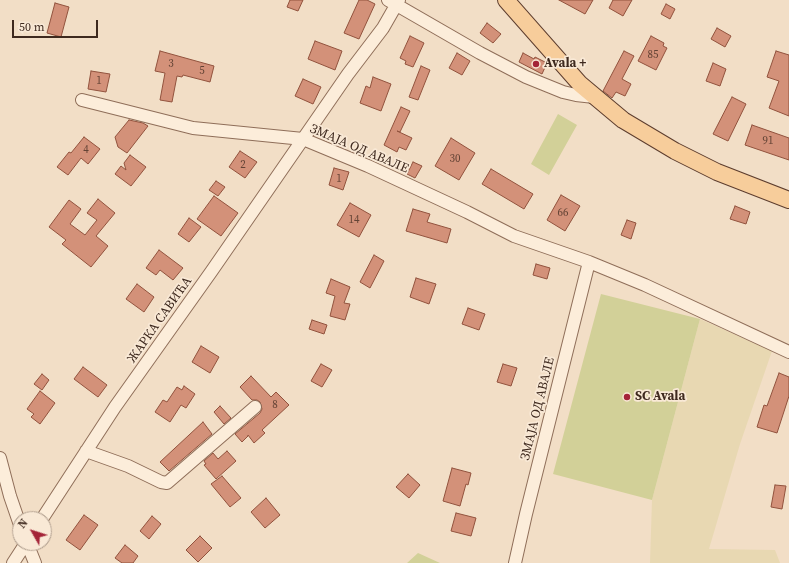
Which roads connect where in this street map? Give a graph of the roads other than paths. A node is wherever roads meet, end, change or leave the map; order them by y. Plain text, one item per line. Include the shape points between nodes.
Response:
1 (506, 0) edge
2 (394, 2) edge
3 (594, 97) junction
4 (82, 100) dead end
5 (303, 139) junction
6 (789, 200) edge
7 (589, 262) junction
8 (789, 352) edge
9 (255, 407) dead end
10 (86, 451) junction
11 (0, 458) edge
12 (15, 511) edge
13 (47, 511) edge
14 (21, 551) edge
15 (30, 551) edge
16 (12, 563) edge
17 (34, 563) edge
18 (515, 563) edge

1 - 3 main road
2 - 3 street via 526,77 562,92
2 - 5 street, ЖАРКА САВИЋА via 383,28
3 - 6 main road via 628,123 675,151 727,177
4 - 5 street, ЗМАЈА ОД АВАЛЕ via 193,128
5 - 7 street, ЗМАЈА ОД АВАЛЕ via 375,169 514,236
5 - 10 street, ЖАРКА САВИЋА
7 - 8 street, ЗМАЈА ОД АВАЛЕ via 645,285
7 - 18 street, ЗМАЈА ОД АВАЛЕ
9 - 10 street via 167,483
10 - 13 street, ЖАРКА САВИЋА
11 - 12 street
14 - 16 street
15 - 17 street

